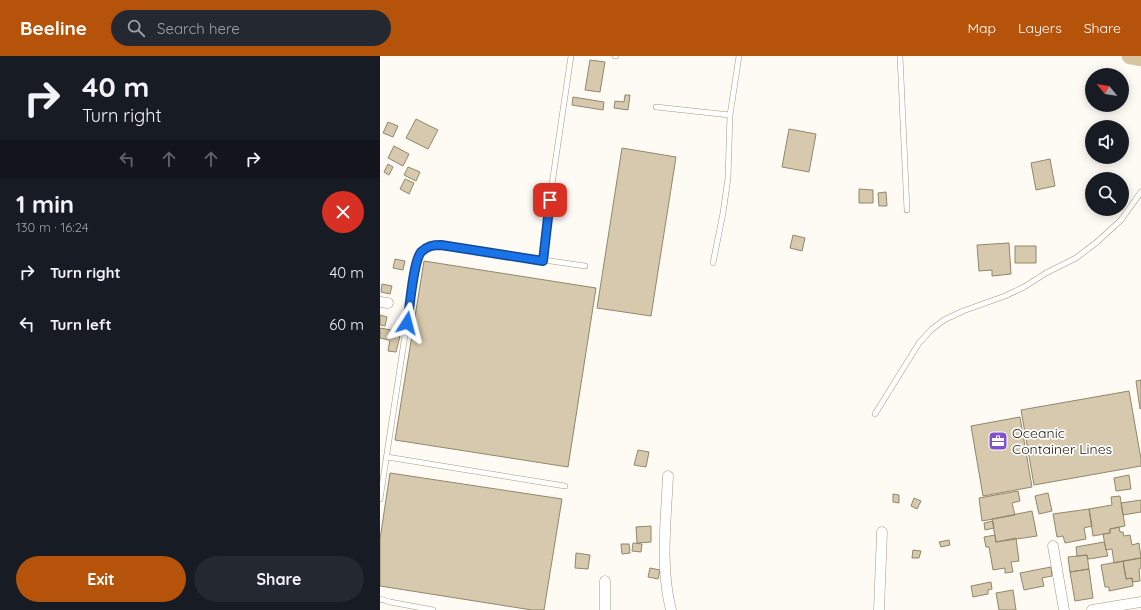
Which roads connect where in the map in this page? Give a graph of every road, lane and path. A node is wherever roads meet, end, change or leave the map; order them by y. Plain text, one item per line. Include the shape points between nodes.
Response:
1 (571, 56) edge
2 (739, 56) edge
3 (900, 56) edge
4 (1130, 56) edge
5 (1141, 58) edge
6 (656, 107) dead end
7 (730, 114) junction
8 (1141, 192) edge
9 (907, 210) dead end
10 (543, 261) junction
11 (713, 263) dead end
12 (585, 266) dead end
13 (875, 414) dead end
14 (387, 457) junction
15 (668, 476) dead end
16 (565, 486) dead end
17 (380, 499) edge
18 (882, 532) dead end
19 (1053, 546) dead end
20 (605, 581) dead end
21 (380, 599) edge
22 (1141, 602) edge
23 (433, 610) edge
24 (605, 610) edge
25 (671, 610) edge
26 (879, 610) edge
27 (1064, 610) edge
28 (1092, 610) edge

1 - 10 lane
2 - 7 lane
3 - 9 lane
4 - 5 main road
6 - 7 lane
7 - 11 lane via 728,178
8 - 13 lane via 1121,220 1076,258 1024,287 963,311 932,329 919,343
10 - 12 lane
10 - 14 lane via 441,245 432,245 421,253 416,263
14 - 16 lane
14 - 17 lane
15 - 25 street via 665,584
18 - 26 street
19 - 27 street
20 - 24 street
21 - 23 lane
22 - 28 street

